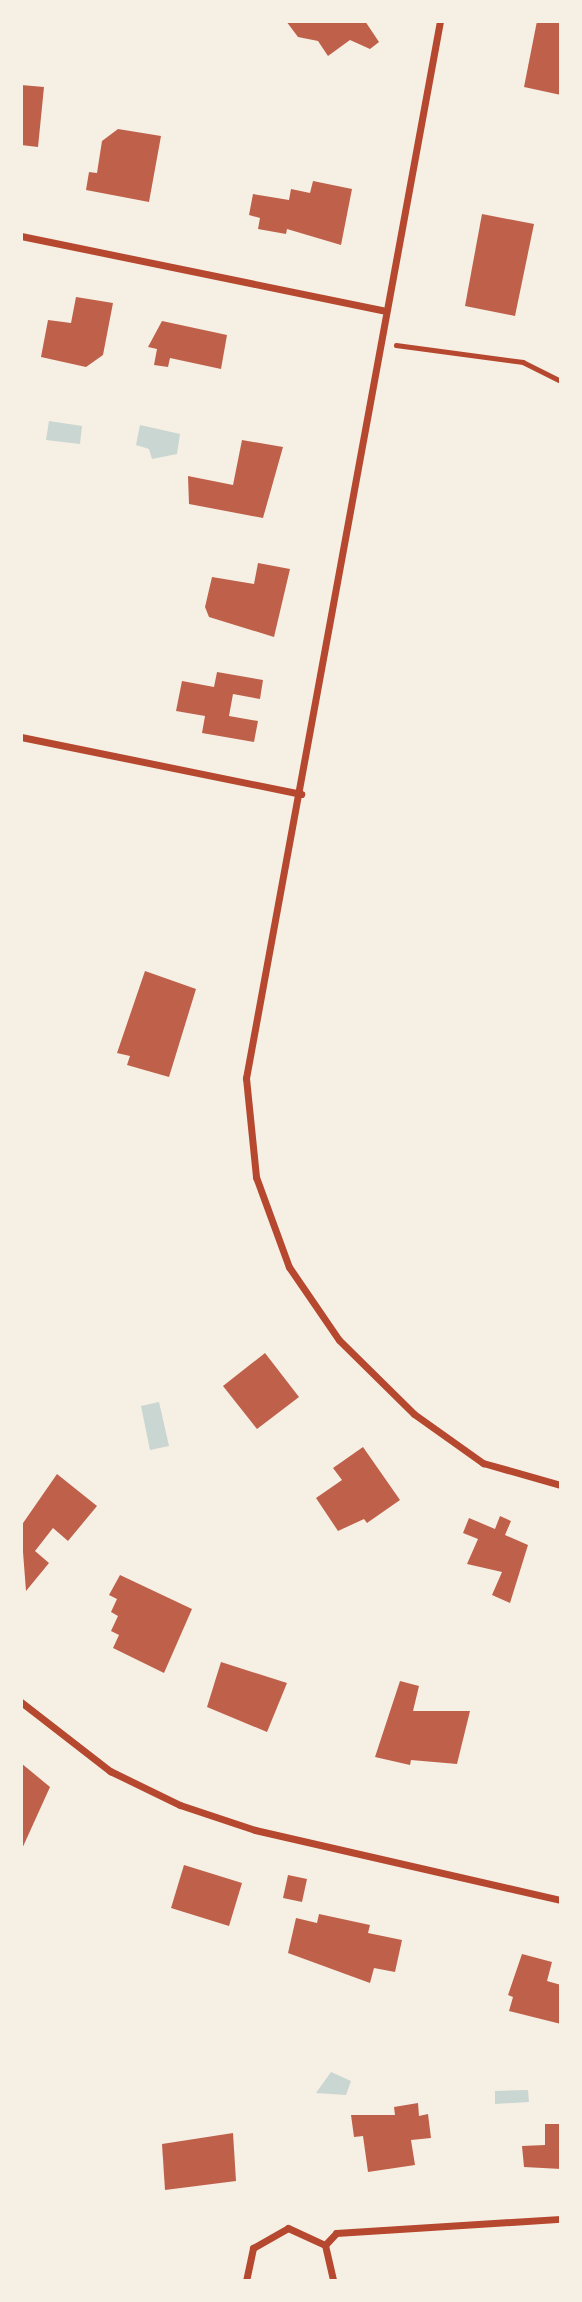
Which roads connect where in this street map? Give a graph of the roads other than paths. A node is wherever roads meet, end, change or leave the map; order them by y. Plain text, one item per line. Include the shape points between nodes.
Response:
1 (440, 21) edge
2 (21, 236) edge
3 (383, 310) junction
4 (21, 737) edge
5 (301, 794) junction
6 (561, 1485) edge
7 (21, 1702) edge
8 (561, 1900) edge
9 (561, 2219) edge
10 (324, 2245) junction
11 (246, 2281) edge
12 (332, 2281) edge

1 - 3 street
2 - 3 street
3 - 5 street
4 - 5 street
5 - 6 street via 246,1078 256,1177 285,1254 339,1340 414,1414 483,1463
7 - 8 street via 110,1771 180,1805 255,1830
9 - 10 street via 336,2233
10 - 11 street via 302,2230 274,2231 253,2248
10 - 12 street

